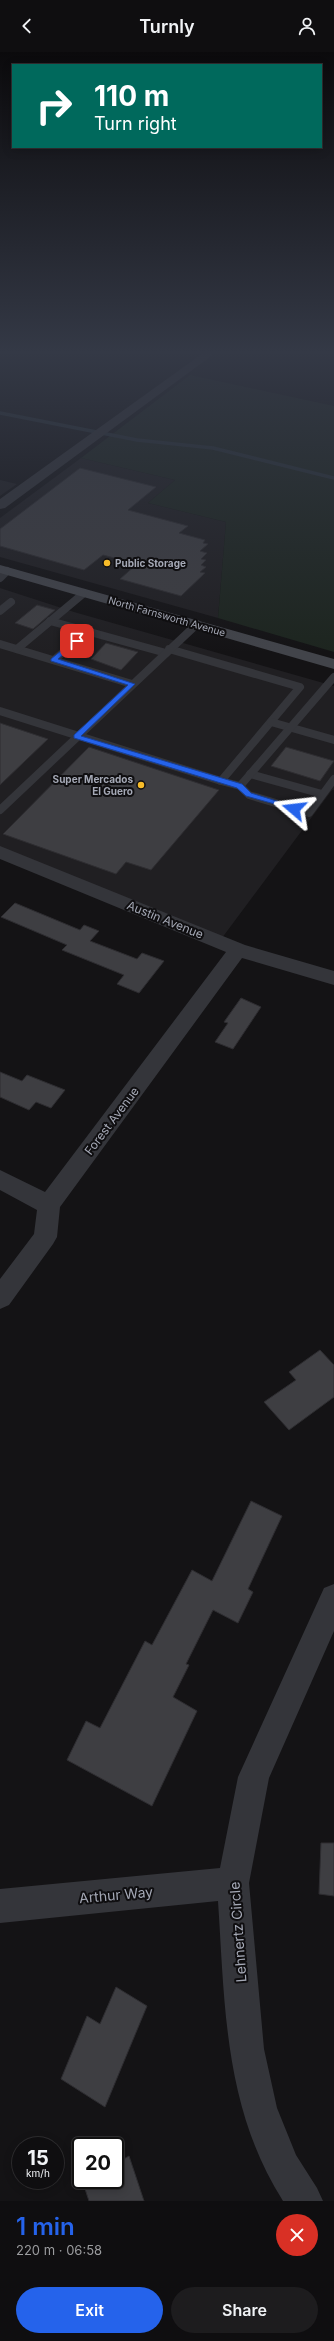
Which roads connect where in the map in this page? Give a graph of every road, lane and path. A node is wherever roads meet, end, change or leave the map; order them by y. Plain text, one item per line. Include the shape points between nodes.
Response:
1 (70, 451) edge
2 (0, 505) edge
3 (2, 573) edge
4 (84, 593) junction
5 (11, 602) dead end
6 (0, 611) edge
7 (50, 621) junction
8 (197, 624) junction
9 (88, 632) junction
10 (0, 644) edge
11 (17, 649) junction
12 (167, 651) junction
13 (54, 660) junction
14 (334, 664) edge
15 (334, 677) edge
16 (132, 684) junction
17 (0, 711) edge
18 (271, 722) junction
19 (290, 728) junction
20 (77, 737) junction
21 (334, 740) edge
22 (250, 774) junction
23 (334, 779) edge
24 (221, 781) junction
25 (240, 786) junction
26 (322, 794) junction
27 (0, 810) edge
28 (0, 852) edge
29 (238, 950) junction
30 (334, 978) edge
31 (0, 1179) edge
32 (49, 1206) junction
33 (0, 1298) edge
34 (334, 1598) edge
35 (233, 1883) junction
36 (0, 1906) edge
37 (304, 2201) edge

1 - 2 street via 13,489
3 - 4 main road, North Farnsworth Avenue
4 - 7 lane
4 - 8 main road, North Farnsworth Avenue
5 - 6 lane
7 - 9 lane
7 - 11 lane
8 - 12 lane
8 - 14 main road, North Farnsworth Avenue
9 - 12 lane
9 - 13 lane
10 - 11 lane
11 - 13 lane
12 - 16 lane
12 - 18 lane via 300,687
13 - 16 lane
15 - 19 lane
16 - 20 lane
17 - 20 lane
18 - 19 lane
18 - 24 lane
19 - 21 lane
19 - 22 lane
20 - 24 lane
20 - 27 lane
22 - 25 lane
22 - 26 lane
23 - 26 lane
24 - 25 lane
25 - 26 lane via 249,795 309,813
28 - 29 street, Austin Avenue
29 - 30 street, Austin Avenue
29 - 32 street, Forest Avenue
31 - 32 street
32 - 33 street, Forest Avenue via 45,1237
34 - 35 street, Lehnertz Circle via 254,1777
35 - 36 street, Arthur Way
35 - 37 street, Lehnertz Circle via 246,2049 258,2100 283,2168

